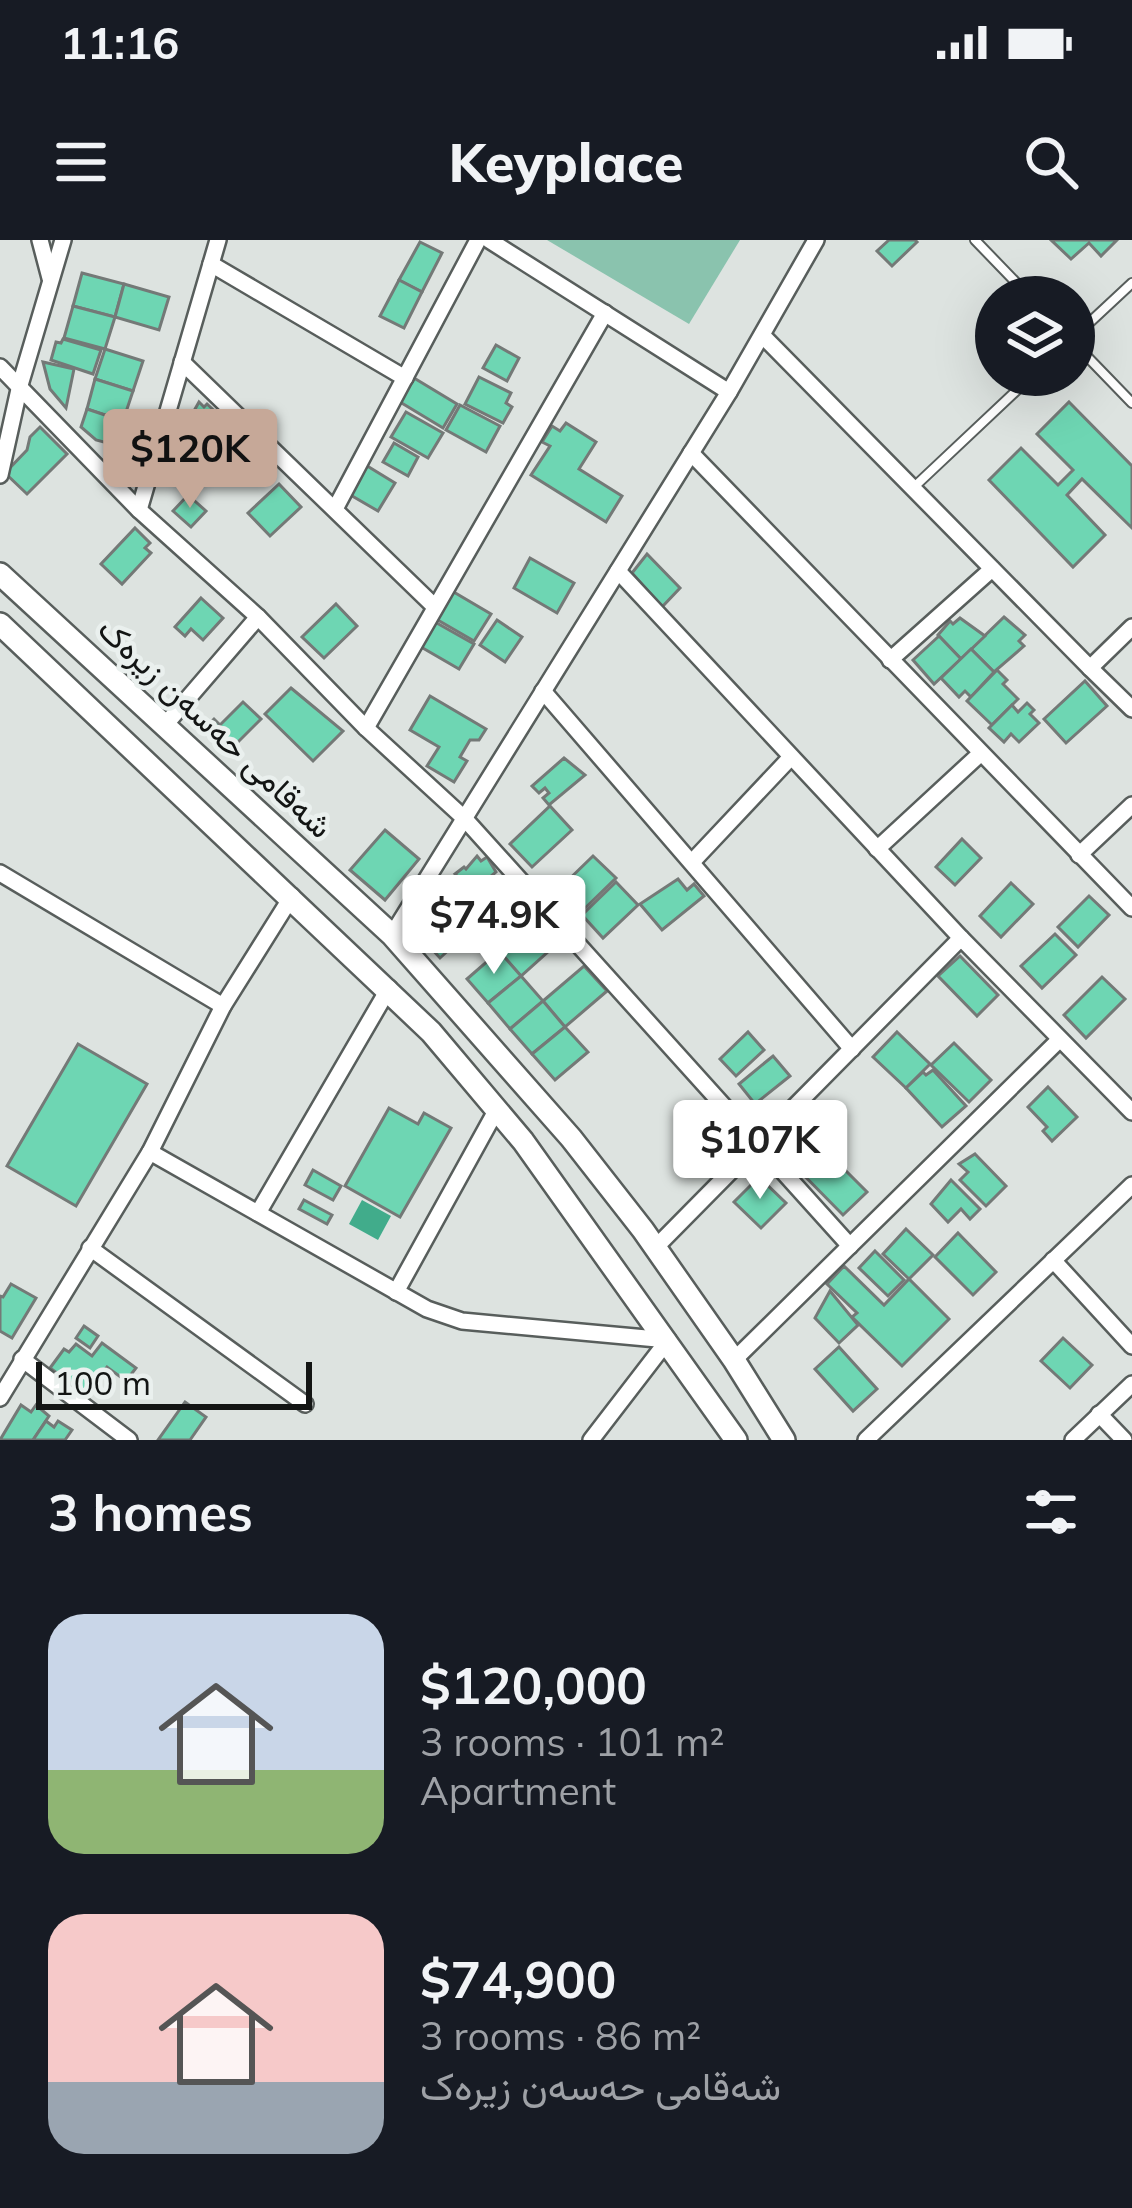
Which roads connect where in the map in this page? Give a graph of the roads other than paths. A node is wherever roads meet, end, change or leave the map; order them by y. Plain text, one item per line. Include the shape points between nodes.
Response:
1 (40, 240) edge
2 (63, 240) edge
3 (218, 240) edge
4 (478, 240) edge
5 (490, 240) edge
6 (816, 240) edge
7 (975, 240) edge
8 (211, 264) junction
9 (1010, 276) edge
10 (50, 281) junction
11 (1132, 283) edge
12 (604, 313) junction
13 (1095, 319) edge
14 (762, 335) junction
15 (182, 362) junction
16 (1095, 363) edge
17 (0, 367) edge
18 (405, 378) junction
19 (20, 385) junction
20 (729, 392) junction
21 (1011, 396) edge
22 (1132, 403) edge
23 (691, 453) junction
24 (0, 475) edge
25 (912, 489) junction
26 (335, 509) junction
27 (140, 510) junction
28 (992, 569) junction
29 (618, 571) junction
30 (0, 574) edge
31 (434, 606) junction
32 (258, 617) junction
33 (0, 624) edge
34 (1132, 626) edge
35 (890, 659) junction
36 (1090, 668) junction
37 (543, 691) junction
38 (1132, 710) edge
39 (165, 725) junction
40 (366, 728) junction
41 (981, 753) junction
42 (791, 757) junction
43 (1132, 805) edge
44 (464, 818) junction
45 (877, 849) junction
46 (1079, 855) junction
47 (693, 861) junction
48 (0, 873) edge
49 (292, 896) junction
50 (1132, 908) edge
51 (392, 935) junction
52 (961, 938) junction
53 (389, 988) junction
54 (223, 1006) junction
55 (1059, 1040) junction
56 (852, 1049) junction
57 (496, 1109) junction
58 (1132, 1112) edge
59 (755, 1144) junction
60 (150, 1151) junction
61 (1132, 1185) edge
62 (258, 1213) junction
63 (649, 1239) junction
64 (850, 1246) junction
65 (90, 1248) junction
66 (607, 1256) junction
67 (1053, 1261) junction
68 (396, 1292) junction
69 (668, 1340) junction
70 (1132, 1346) edge
71 (22, 1359) junction
72 (734, 1360) junction
73 (1132, 1384) edge
74 (0, 1398) edge
75 (305, 1404) dead end
76 (1100, 1414) junction
77 (129, 1440) edge
78 (591, 1440) edge
79 (736, 1440) edge
80 (784, 1440) edge
81 (866, 1440) edge
82 (1073, 1440) edge
83 (1124, 1440) edge

1 - 10 street
2 - 10 street
3 - 8 street
4 - 18 street
5 - 12 street
6 - 14 street
7 - 9 lane
8 - 15 street
8 - 18 street
10 - 19 street
11 - 13 lane
12 - 20 street
12 - 31 street
14 - 20 street
14 - 25 street
15 - 26 street
15 - 27 street
16 - 22 lane
17 - 19 street
18 - 26 street
19 - 24 street
19 - 27 street
20 - 23 street
21 - 25 lane
23 - 29 street
23 - 35 street
25 - 28 street
26 - 31 street
27 - 32 street
28 - 35 street
28 - 36 street
29 - 37 street
29 - 42 street
30 - 39 main road, شەقامی حەسەن زیرەک
31 - 40 street
32 - 39 street
32 - 40 street
33 - 49 main road
34 - 36 street
35 - 41 street
36 - 38 street
37 - 44 street
37 - 47 street
39 - 51 main road, شەقامی حەسەن زیرەک
40 - 44 street
41 - 45 street
41 - 46 street
42 - 45 street
42 - 47 street
43 - 46 street
44 - 51 street
44 - 59 street
45 - 52 street
46 - 50 street
47 - 56 street
48 - 54 street
49 - 53 main road
49 - 54 street
51 - 63 main road, شەقامی حەسەن زیرەک
52 - 55 street
52 - 56 street
53 - 57 main road
53 - 62 street
54 - 60 street
55 - 58 street
55 - 64 street
56 - 59 street
57 - 66 main road
57 - 68 street
59 - 63 street
59 - 64 street
60 - 62 street
60 - 65 street
61 - 67 street
62 - 68 street
63 - 66 main road
63 - 72 main road, شەقامی حەسەن زیرەک
64 - 72 street
65 - 71 street
65 - 75 street
66 - 69 main road
67 - 70 street
67 - 81 street
68 - 69 street via 462,1321
69 - 78 street
69 - 79 main road
71 - 74 street
71 - 77 street
72 - 80 main road, شەقامی حەسەن زیرەک
73 - 76 street
76 - 82 street
76 - 83 street

